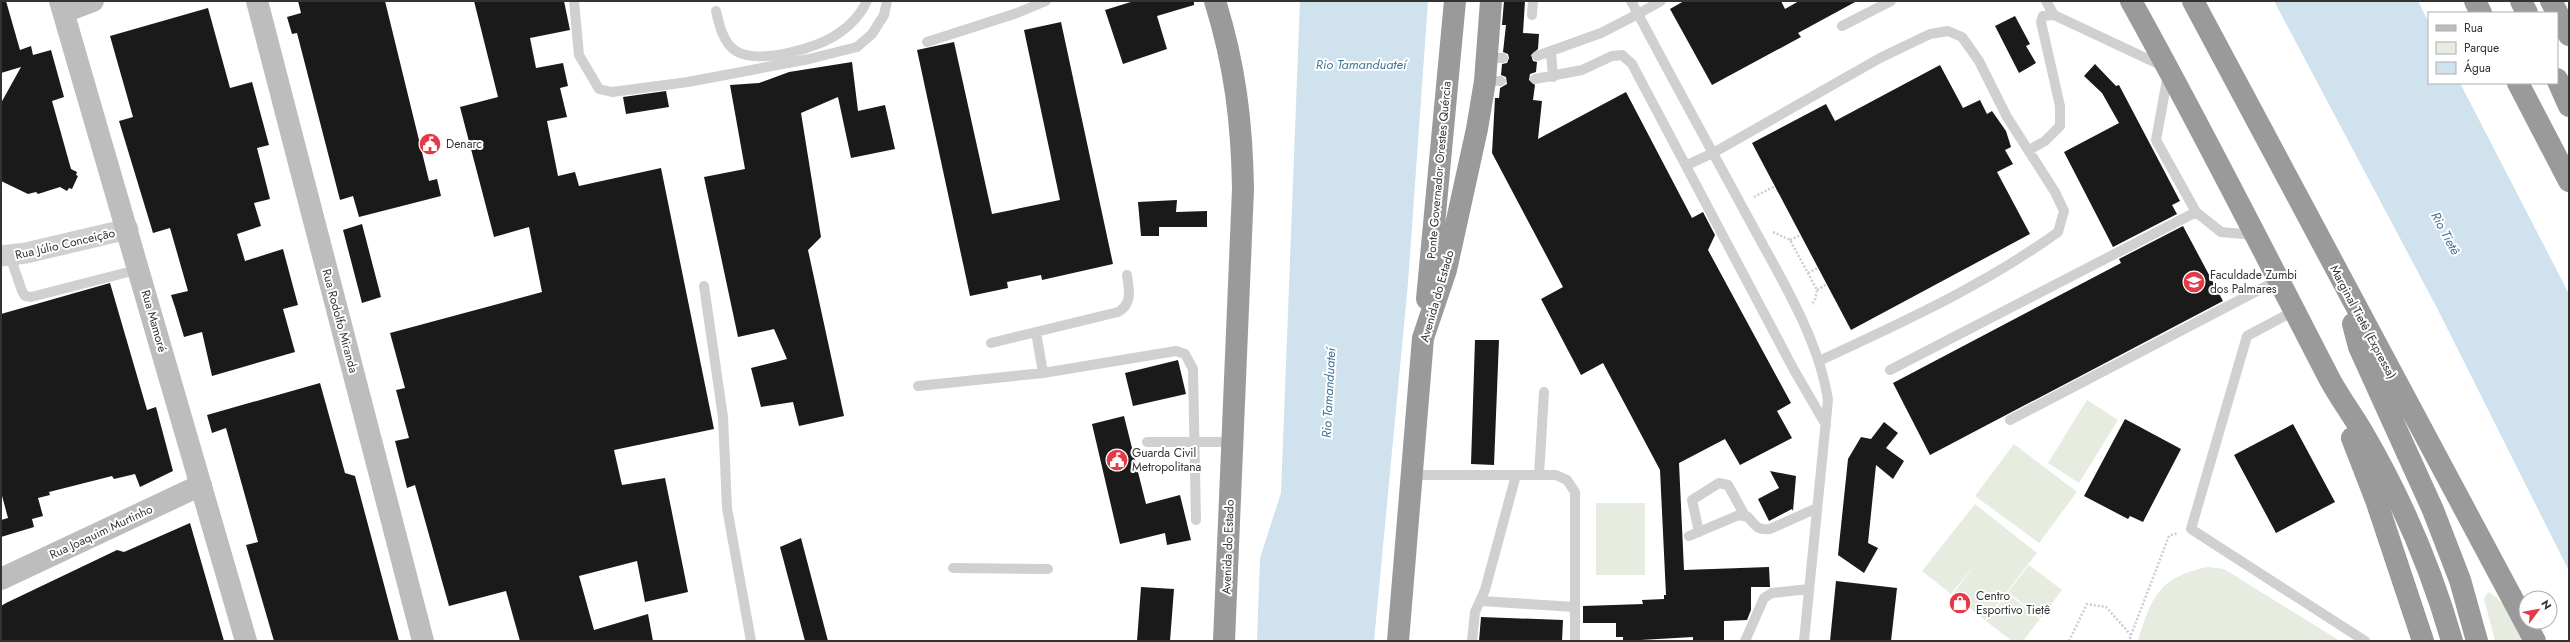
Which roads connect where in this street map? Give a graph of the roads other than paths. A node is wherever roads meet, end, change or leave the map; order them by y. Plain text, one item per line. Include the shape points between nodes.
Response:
1 (93, 1) edge
2 (257, 1) edge
3 (574, 1) edge
4 (887, 1) edge
5 (1046, 1) edge
6 (1215, 1) edge
7 (1455, 1) edge
8 (1491, 1) edge
9 (1533, 1) edge
10 (1630, 1) edge
11 (1661, 1) edge
12 (1891, 1) edge
13 (2046, 1) edge
14 (2131, 1) edge
15 (2194, 1) edge
16 (2475, 1) edge
17 (2521, 1) edge
18 (2551, 1) edge
19 (865, 3) edge
20 (62, 7) edge
21 (716, 11) dead end
22 (2480, 12) edge
23 (2526, 12) edge
24 (2557, 12) edge
25 (1638, 14) junction
26 (2558, 14) edge
27 (1532, 15) dead end
28 (2054, 15) junction
29 (1842, 26) dead end
30 (2569, 35) edge
31 (927, 42) dead end
32 (1551, 52) junction
33 (1537, 56) dead end
34 (2169, 69) junction
35 (1553, 77) junction
36 (1535, 79) dead end
37 (2558, 81) edge
38 (2519, 84) edge
39 (2569, 106) edge
40 (2029, 150) junction
41 (1713, 153) junction
42 (1686, 165) junction
43 (2569, 181) edge
44 (2196, 212) junction
45 (128, 229) junction
46 (2255, 235) junction
47 (5, 256) edge
48 (140, 270) junction
49 (1127, 275) dead end
50 (2339, 277) junction
51 (2278, 280) junction
52 (704, 286) dead end
53 (2294, 310) junction
54 (1036, 332) junction
55 (1423, 338) junction
56 (990, 343) dead end
57 (1819, 361) junction
58 (1890, 370) dead end
59 (1043, 372) junction
60 (2330, 381) junction
61 (918, 386) dead end
62 (1544, 392) dead end
63 (2010, 420) dead end
64 (1826, 426) junction
65 (1147, 442) dead end
66 (1196, 442) junction
67 (1232, 442) junction
68 (1413, 475) junction
69 (1516, 475) junction
70 (1539, 475) junction
71 (201, 485) junction
72 (1817, 508) junction
73 (1744, 514) junction
74 (1196, 520) dead end
75 (1699, 532) junction
76 (1689, 536) dead end
77 (953, 568) dead end
78 (1048, 569) dead end
79 (1, 579) edge
80 (1809, 589) junction
81 (1480, 601) junction
82 (1575, 607) junction
83 (246, 641) edge
84 (423, 641) edge
85 (751, 641) edge
86 (1224, 641) edge
87 (1398, 641) edge
88 (1472, 641) edge
89 (1574, 641) edge
90 (1745, 641) edge
91 (1804, 641) edge
92 (2365, 641) edge
93 (2423, 641) edge
94 (2452, 641) edge
95 (2477, 641) edge
96 (2535, 641) edge

1 - 20 street
2 - 84 street, Rua Rodolfo Miranda
3 - 4 lane via 579,55 599,89 612,92 688,82 809,59 857,47 872,34 884,15
5 - 31 lane
6 - 67 highway, Avenida do Estado via 1235,80 1242,130 1243,189
7 - 55 highway, Ponte Governador Orestes Quércia
8 - 55 highway, Avenida do Estado via 1493,81 1452,248
9 - 27 lane
10 - 25 lane
11 - 25 lane
12 - 29 lane
13 - 28 lane
14 - 34 highway
15 - 50 highway, Marginal Tietê (Expressa)
16 - 22 highway
17 - 23 highway
18 - 24 highway
19 - 21 lane via 857,18 838,34 806,48 771,56 748,55 736,51 724,37
20 - 45 street, Rua Mamoré
25 - 32 lane via 1601,33
25 - 41 lane
26 - 30 highway
28 - 34 lane
28 - 40 lane via 2043,16 2041,22 2060,106 2060,126 2045,141
32 - 33 lane
32 - 35 lane
34 - 44 lane via 2156,140
34 - 46 highway
35 - 36 lane
35 - 42 lane via 1582,70 1612,56 1622,55 1632,64
37 - 39 highway
38 - 43 highway
40 - 41 lane via 2007,117 1979,61 1962,37 1948,31 1930,34 1880,58
40 - 57 lane via 2064,210 2058,232 1919,315
41 - 42 lane
41 - 57 lane
42 - 64 lane
44 - 46 lane via 2221,232
44 - 58 lane
45 - 47 street, Rua Júlio Conceição
45 - 48 street, Rua Mamoré
46 - 51 highway
47 - 48 lane via 25,296 31,297
48 - 71 street, Rua Mamoré
49 - 54 lane via 1130,299 1122,310
50 - 95 highway via 2360,347 2436,517 2460,580
50 - 96 highway, Marginal Tietê (Expressa)
51 - 53 highway
51 - 63 lane
52 - 85 lane via 723,417 727,508
53 - 60 highway
53 - 92 lane via 2247,336 2191,529
54 - 56 lane
54 - 59 lane
55 - 68 highway, Avenida do Estado
57 - 64 lane via 1828,400
59 - 61 lane
59 - 66 lane via 1176,351 1185,354 1193,369
60 - 93 highway via 2376,500
60 - 94 highway via 2362,432 2410,522
62 - 70 lane
64 - 72 lane
65 - 66 lane
66 - 67 lane
66 - 74 lane
67 - 86 highway, Avenida do Estado
68 - 69 lane
68 - 87 highway, Avenida do Estado
69 - 70 lane
69 - 81 lane
70 - 82 lane via 1556,475 1567,480 1575,492
71 - 79 street, Rua Joaquim Murtinho
71 - 83 street, Rua Mamoré
72 - 73 lane via 1763,530 1757,528
72 - 80 lane
73 - 75 lane
73 - 75 lane via 1728,484 1719,483 1692,500
75 - 76 lane
77 - 78 lane
80 - 90 lane via 1772,593 1764,598
80 - 91 lane
81 - 82 lane
81 - 88 lane via 1473,619
82 - 89 lane

